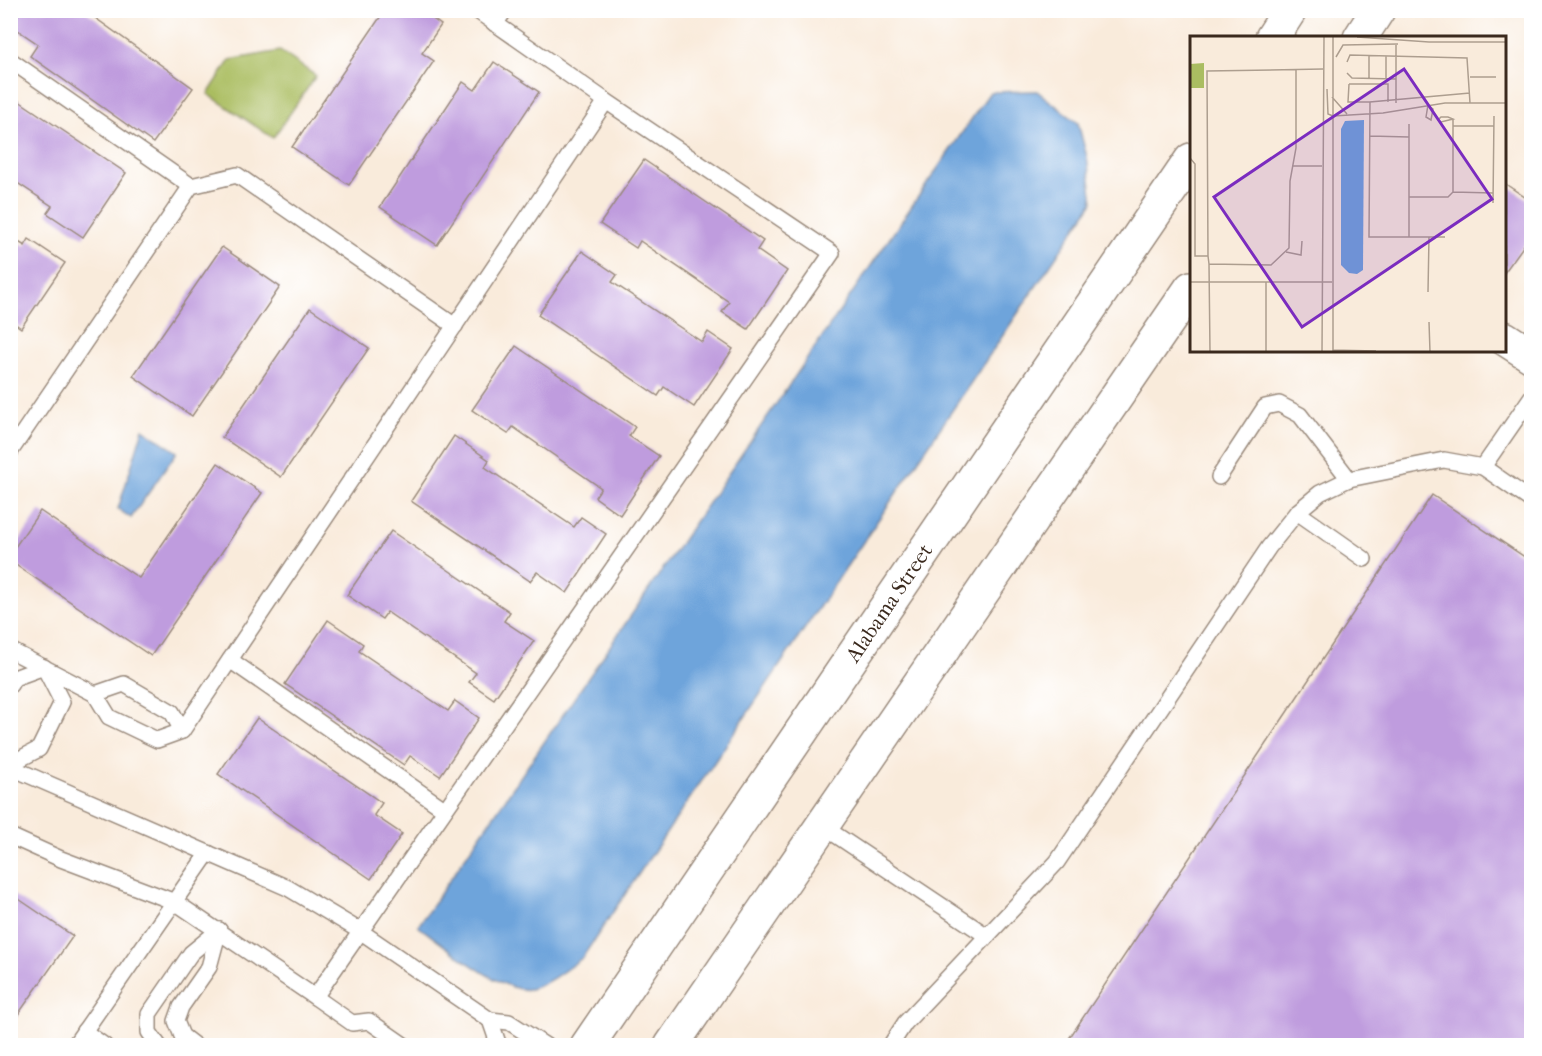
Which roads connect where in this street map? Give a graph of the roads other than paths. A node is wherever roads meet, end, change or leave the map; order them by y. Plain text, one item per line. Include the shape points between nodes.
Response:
1 (476, 10) edge
2 (505, 10) edge
3 (1290, 10) edge
4 (1378, 10) edge
5 (495, 24) junction
6 (1273, 36) edge
7 (1361, 36) edge
8 (10, 60) edge
9 (606, 101) junction
10 (1190, 161) edge
11 (191, 186) junction
12 (1190, 289) edge
13 (454, 326) junction
14 (1506, 339) edge
15 (1532, 356) edge
16 (1532, 396) edge
17 (10, 452) edge
18 (1483, 467) junction
19 (1219, 477) dead end
20 (1349, 479) junction
21 (1532, 501) edge
22 (1297, 512) junction
23 (1364, 559) dead end
24 (10, 650) edge
25 (230, 660) junction
26 (44, 668) junction
27 (10, 686) edge
28 (95, 694) junction
29 (182, 731) junction
30 (10, 765) edge
31 (444, 809) junction
32 (821, 825) junction
33 (10, 836) edge
34 (208, 853) junction
35 (175, 902) junction
36 (219, 930) junction
37 (360, 931) junction
38 (987, 936) junction
39 (315, 996) junction
40 (490, 1020) junction
41 (84, 1031) junction
42 (74, 1046) edge
43 (105, 1046) edge
44 (159, 1046) edge
45 (195, 1046) edge
46 (405, 1046) edge
47 (499, 1046) edge
48 (546, 1046) edge
49 (587, 1046) edge
50 (671, 1046) edge
51 (890, 1046) edge

1 - 5 lane
2 - 5 lane
3 - 6 main road
4 - 7 main road
5 - 9 lane
8 - 11 lane
9 - 13 lane
9 - 31 lane via 832,253
10 - 49 main road, Alabama Street
11 - 13 lane via 237,175
11 - 17 lane
12 - 32 main road
13 - 25 lane
14 - 15 main road
16 - 18 lane
18 - 20 lane via 1444,460
18 - 21 lane
19 - 20 lane via 1265,407 1279,404 1300,415
20 - 22 lane via 1320,493
22 - 23 lane
22 - 38 lane via 1269,547 1057,862
24 - 26 lane
25 - 29 lane
25 - 31 lane
26 - 27 lane via 14,678
26 - 28 lane
26 - 30 lane via 62,702 39,749
28 - 29 lane via 109,717 157,740
28 - 29 lane via 124,684 172,712
30 - 34 lane
31 - 37 lane
32 - 38 lane
32 - 50 main road
33 - 35 lane
34 - 35 lane
34 - 37 lane via 288,888
35 - 36 lane
35 - 41 lane
36 - 39 lane
36 - 44 lane via 190,953 149,1014 149,1032
36 - 45 lane via 209,967 180,1007 176,1021 182,1036
37 - 39 lane
37 - 40 lane
38 - 51 lane via 905,1023
39 - 46 lane via 351,1023 369,1022
40 - 47 lane
40 - 48 lane via 509,1022
41 - 42 lane
41 - 43 lane

